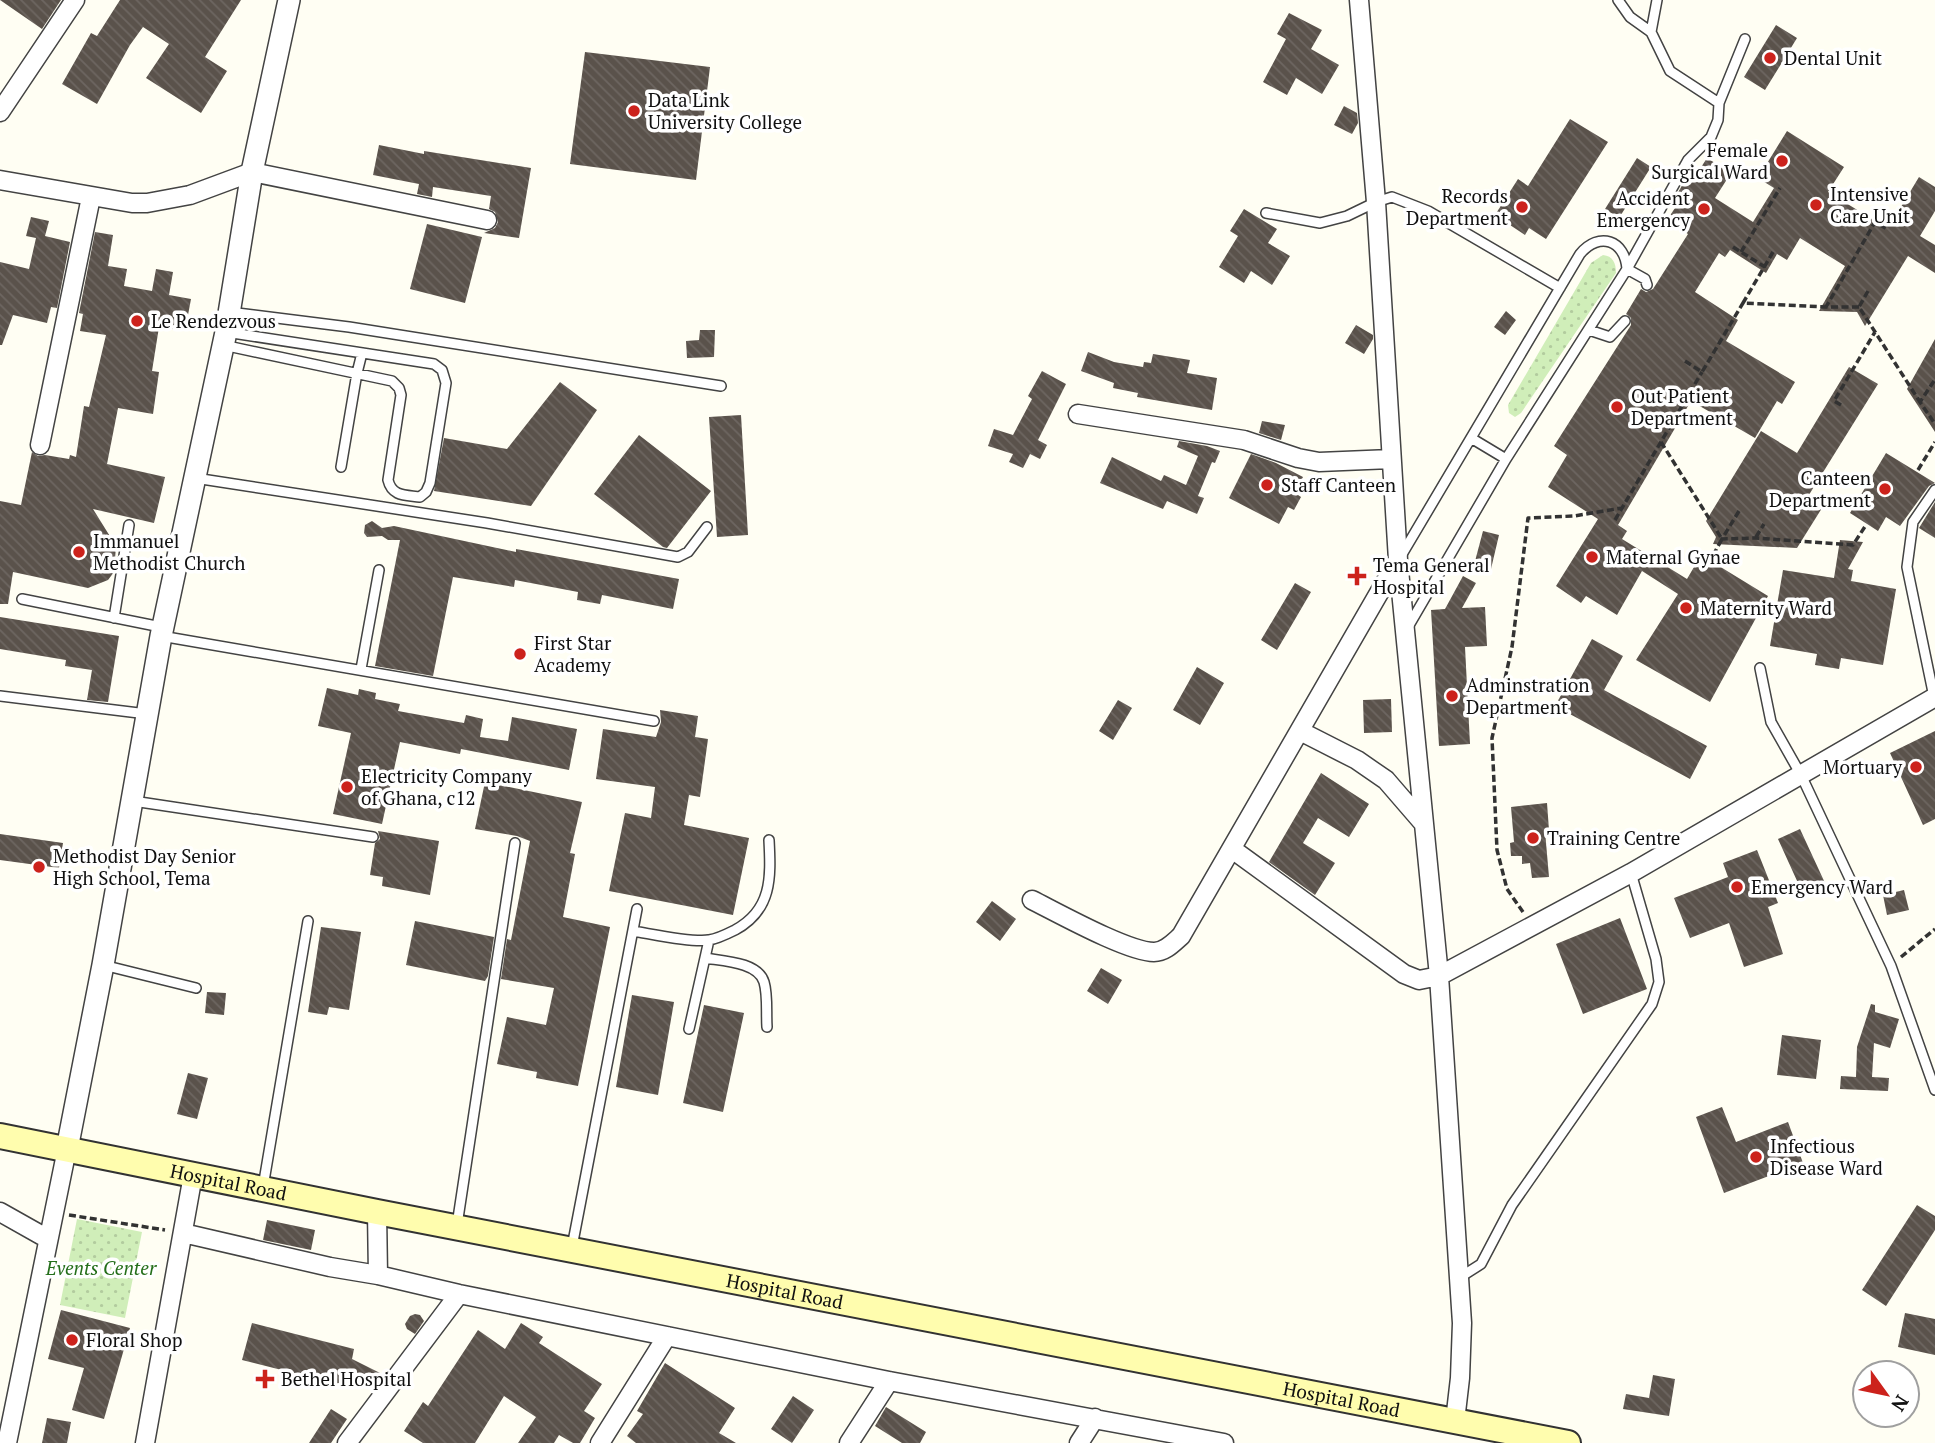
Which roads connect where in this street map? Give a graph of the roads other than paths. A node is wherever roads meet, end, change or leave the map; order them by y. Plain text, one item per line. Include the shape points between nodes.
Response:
1 (75, 0) edge
2 (289, 0) edge
3 (1359, 0) edge
4 (1618, 0) edge
5 (1657, 0) edge
6 (1651, 32) junction
7 (1745, 38) dead end
8 (1719, 103) junction
9 (0, 112) edge
10 (251, 172) junction
11 (0, 180) edge
12 (92, 197) junction
13 (1376, 202) junction
14 (1266, 213) dead end
15 (487, 220) dead end
16 (1627, 269) junction
17 (1647, 285) dead end
18 (1560, 288) junction
19 (1625, 321) dead end
20 (226, 330) junction
21 (1589, 330) junction
22 (362, 353) junction
23 (357, 373) junction
24 (721, 386) dead end
25 (1078, 414) dead end
26 (1471, 438) junction
27 (40, 445) dead end
28 (1391, 459) junction
29 (1506, 459) junction
30 (341, 467) dead end
31 (195, 478) junction
32 (1935, 490) edge
33 (129, 525) dead end
34 (707, 527) dead end
35 (1398, 561) junction
36 (379, 570) dead end
37 (22, 599) dead end
38 (114, 618) junction
39 (162, 632) junction
40 (1406, 632) junction
41 (1760, 668) dead end
42 (361, 669) junction
43 (0, 696) edge
44 (1935, 697) edge
45 (147, 715) junction
46 (654, 721) dead end
47 (1300, 731) junction
48 (1801, 775) junction
49 (131, 801) junction
50 (1424, 824) junction
51 (373, 837) dead end
52 (769, 840) dead end
53 (514, 843) dead end
54 (1231, 849) junction
55 (1631, 873) junction
56 (1032, 900) dead end
57 (637, 909) dead end
58 (308, 921) dead end
59 (633, 931) junction
60 (709, 940) junction
61 (705, 958) junction
62 (103, 965) junction
63 (1439, 976) junction
64 (196, 988) dead end
65 (767, 1027) dead end
66 (689, 1029) dead end
67 (1935, 1090) edge
68 (0, 1136) edge
69 (67, 1149) junction
70 (193, 1175) junction
71 (262, 1189) junction
72 (0, 1212) edge
73 (377, 1212) junction
74 (457, 1227) junction
75 (183, 1233) junction
76 (48, 1239) junction
77 (572, 1249) junction
78 (378, 1275) junction
79 (1459, 1278) junction
80 (459, 1294) junction
81 (667, 1336) junction
82 (889, 1381) junction
83 (6, 1411) edge
84 (1096, 1418) junction
85 (1455, 1421) junction
86 (7, 1443) edge
87 (145, 1443) edge
88 (347, 1443) edge
89 (600, 1443) edge
90 (849, 1443) edge
91 (1079, 1443) edge
92 (1224, 1443) edge
93 (1568, 1443) edge

1 - 9 street
2 - 10 street
3 - 13 street
4 - 6 lane via 1630,17
5 - 6 lane
6 - 8 lane via 1671,71
7 - 8 lane
8 - 16 lane via 1711,137 1688,160
10 - 12 street via 190,195 147,202
10 - 15 street
10 - 20 street
11 - 12 street
12 - 27 street
13 - 14 lane via 1320,223
13 - 18 lane via 1392,197 1428,211
13 - 28 street
16 - 17 lane
16 - 18 lane via 1620,248 1594,241 1580,254
16 - 21 lane
18 - 26 lane
19 - 21 lane via 1610,337
20 - 22 lane
20 - 23 lane
20 - 24 lane via 349,327
20 - 31 street
21 - 29 lane
22 - 23 lane
22 - 23 lane via 433,364 442,370 446,383 430,483 420,497 396,494 388,480 399,388 391,381
23 - 30 lane
25 - 28 street via 1244,440 1319,462
26 - 29 lane
26 - 35 lane
28 - 35 street
29 - 40 lane
31 - 34 lane via 678,557 688,552
31 - 39 street
32 - 44 lane via 1913,522 1907,567
33 - 38 lane
35 - 40 street
35 - 47 street
36 - 42 lane
37 - 38 lane
38 - 39 lane
39 - 42 lane
39 - 45 street
40 - 50 street
41 - 48 lane via 1772,722
42 - 46 lane
43 - 45 lane
44 - 48 street
45 - 49 street
47 - 50 street via 1386,780
47 - 54 street
48 - 55 street
48 - 67 lane via 1891,966
49 - 51 lane
49 - 62 street
50 - 63 street
52 - 60 lane via 770,869 762,906 746,924
53 - 74 lane
54 - 56 street via 1181,936 1155,952 1134,948
54 - 63 street via 1404,974 1419,980
55 - 63 street
55 - 79 lane via 1660,982 1652,1004 1512,1205 1481,1264
57 - 59 lane
58 - 71 lane
59 - 60 lane
59 - 77 lane
60 - 61 lane
61 - 65 lane via 750,967 757,973 764,981
61 - 66 lane
62 - 64 lane
62 - 69 street
63 - 79 street
68 - 69 main road, Hospital Road
69 - 70 main road, Hospital Road
69 - 76 street
70 - 71 main road, Hospital Road
70 - 75 street
71 - 73 main road, Hospital Road
72 - 76 street
73 - 74 main road, Hospital Road
73 - 78 street
74 - 77 main road, Hospital Road
75 - 78 street
75 - 87 street
76 - 83 street
77 - 85 main road, Hospital Road
78 - 80 street
79 - 85 street via 1462,1322
80 - 81 street
80 - 88 street
81 - 82 street
81 - 89 street
82 - 84 street
82 - 90 street
83 - 86 street
84 - 91 street
84 - 92 street
85 - 93 main road, Hospital Road

